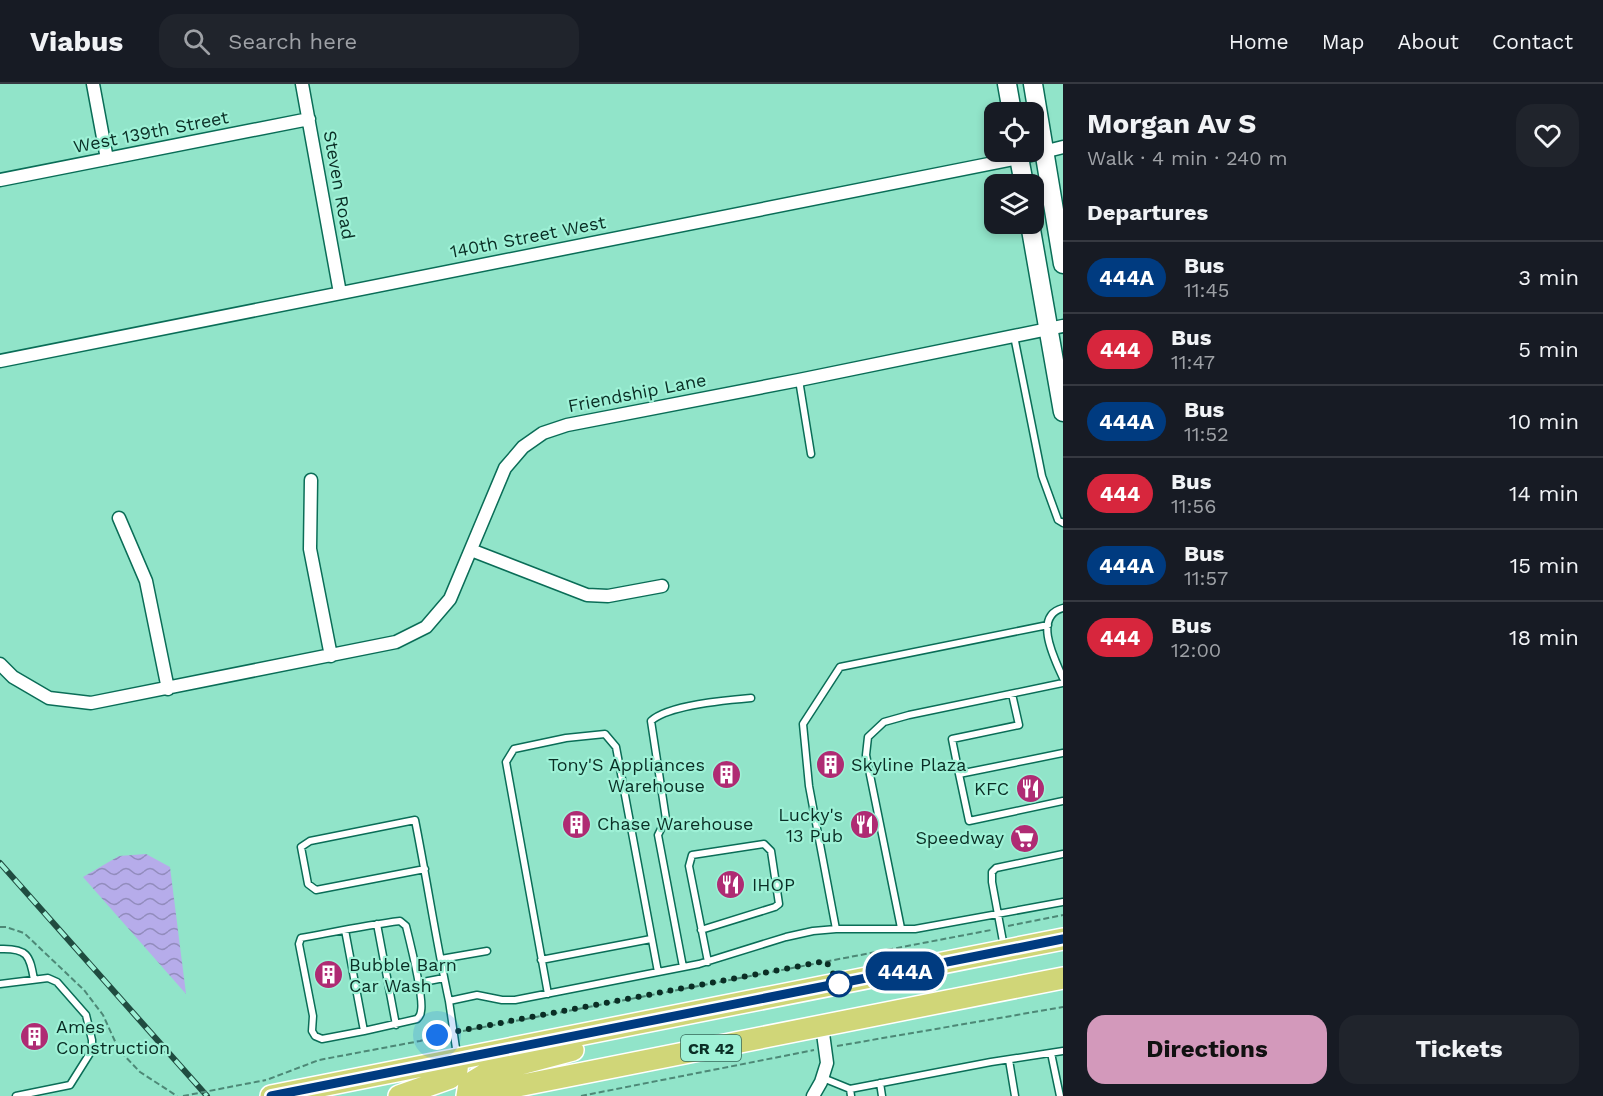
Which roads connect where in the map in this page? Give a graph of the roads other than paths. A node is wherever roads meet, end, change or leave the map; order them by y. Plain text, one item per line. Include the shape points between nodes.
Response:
1 (93, 84) edge
2 (302, 84) edge
3 (1007, 84) edge
4 (1033, 84) edge
5 (1010, 102) edge
6 (1036, 102) edge
7 (309, 119) junction
8 (1063, 147) edge
9 (1044, 151) joint
10 (107, 159) junction
11 (984, 161) edge
12 (0, 180) edge
13 (1032, 234) edge
14 (1063, 264) edge
15 (340, 293) junction
16 (1056, 328) edge
17 (1014, 336) junction
18 (0, 361) edge
19 (799, 380) junction
20 (1063, 412) edge
21 (811, 454) dead end
22 (311, 480) dead end
23 (119, 518) dead end
24 (1063, 523) edge
25 (471, 550) junction
26 (662, 586) dead end
27 (1063, 608) edge
28 (1048, 625) junction
29 (331, 656) junction
30 (0, 664) edge
31 (1063, 681) edge
32 (168, 689) junction
33 (1012, 694) junction
34 (751, 698) dead end
35 (1063, 753) edge
36 (959, 774) junction
37 (1063, 801) edge
38 (1063, 854) edge
39 (424, 869) junction
40 (1063, 902) edge
41 (998, 914) junction
42 (377, 924) junction
43 (900, 928) junction
44 (836, 929) junction
45 (345, 930) junction
46 (701, 930) junction
47 (651, 939) junction
48 (1063, 939) edge
49 (0, 949) edge
50 (487, 951) dead end
51 (1005, 951) junction
52 (441, 959) junction
53 (540, 960) junction
54 (708, 962) junction
55 (683, 967) junction
56 (658, 972) junction
57 (444, 978) junction
58 (1063, 978) edge
59 (34, 980) junction
60 (418, 983) junction
61 (0, 984) edge
62 (1063, 989) edge
63 (1003, 990) junction
64 (548, 994) junction
65 (449, 1001) junction
66 (706, 1011) junction
67 (396, 1025) junction
68 (822, 1026) junction
69 (364, 1031) junction
70 (1063, 1051) edge
71 (1051, 1053) junction
72 (458, 1060) junction
73 (1009, 1060) junction
74 (822, 1078) junction
75 (880, 1083) junction
76 (268, 1088) edge
77 (850, 1093) edge
78 (16, 1096) edge
79 (399, 1096) edge
80 (467, 1096) edge
81 (813, 1096) edge
82 (882, 1096) edge
83 (1015, 1096) edge
84 (1060, 1096) edge

1 - 10 street
2 - 7 street, Steven Road
3 - 5 main road
4 - 6 main road
7 - 10 street, West 139th Street
7 - 15 street, Steven Road
8 - 9 street, 140th Street West
9 - 14 main road
10 - 12 street, West 139th Street
11 - 15 street, 140th Street West
13 - 16 main road
15 - 18 street, 140th Street West
16 - 17 street, Friendship Lane
16 - 20 main road
17 - 19 street, Friendship Lane
17 - 24 lane via 1042,476 1058,520
19 - 21 lane
19 - 25 street, Friendship Lane via 543,433 523,447 505,468
22 - 29 street via 310,549
23 - 32 street via 146,581
25 - 26 street via 587,595 608,596
25 - 29 street, Friendship Lane via 450,600 426,627 396,642
27 - 28 lane via 1057,609
28 - 31 lane via 1048,642
28 - 44 lane via 840,667 803,724 809,786
29 - 32 street, Friendship Lane
30 - 32 street, Friendship Lane via 13,677 49,698 91,703
31 - 33 lane
33 - 36 lane via 1019,725 952,740
33 - 43 lane via 884,722 868,737 866,755
34 - 55 lane via 667,711 651,721 666,819 658,835
35 - 36 lane
36 - 37 lane via 969,821
38 - 41 lane via 996,868 992,882
39 - 39 lane via 415,820 310,841 301,847 308,884 316,890
39 - 52 lane
40 - 41 lane
41 - 43 lane via 915,929
41 - 51 lane
42 - 45 lane
42 - 60 lane via 400,921 406,926
42 - 67 lane
43 - 44 lane
44 - 54 lane via 786,937
45 - 69 lane
45 - 69 lane via 301,939 299,944 313,1016 312,1031 322,1039
46 - 46 lane via 689,866 692,855 764,844 771,851 779,904
46 - 54 lane
47 - 53 lane
47 - 53 lane via 616,747 605,734 566,738 514,749 506,762
47 - 56 lane
48 - 51 highway, CR 42
49 - 59 lane via 24,952 31,961
50 - 52 lane
51 - 66 highway, CR 42
52 - 57 lane
53 - 64 lane
54 - 55 lane
55 - 56 lane
56 - 64 lane
57 - 60 lane
57 - 65 lane
58 - 63 highway, CR 42
59 - 61 lane
59 - 78 lane via 48,978 57,982 86,1015 92,1050 70,1085
60 - 67 lane via 421,1012 417,1019
62 - 63 highway
63 - 68 highway, CR 42
64 - 65 lane via 515,1000 477,995
65 - 72 lane
66 - 72 highway, CR 42
66 - 80 highway via 487,1072 469,1084
67 - 69 lane
68 - 74 street via 827,1063
68 - 80 highway, CR 42
70 - 71 lane
71 - 73 lane
71 - 84 lane
72 - 76 highway, CR 42
72 - 79 highway via 457,1070 450,1078
73 - 75 lane
73 - 83 lane
74 - 77 lane
74 - 81 street
75 - 77 lane
75 - 82 lane

